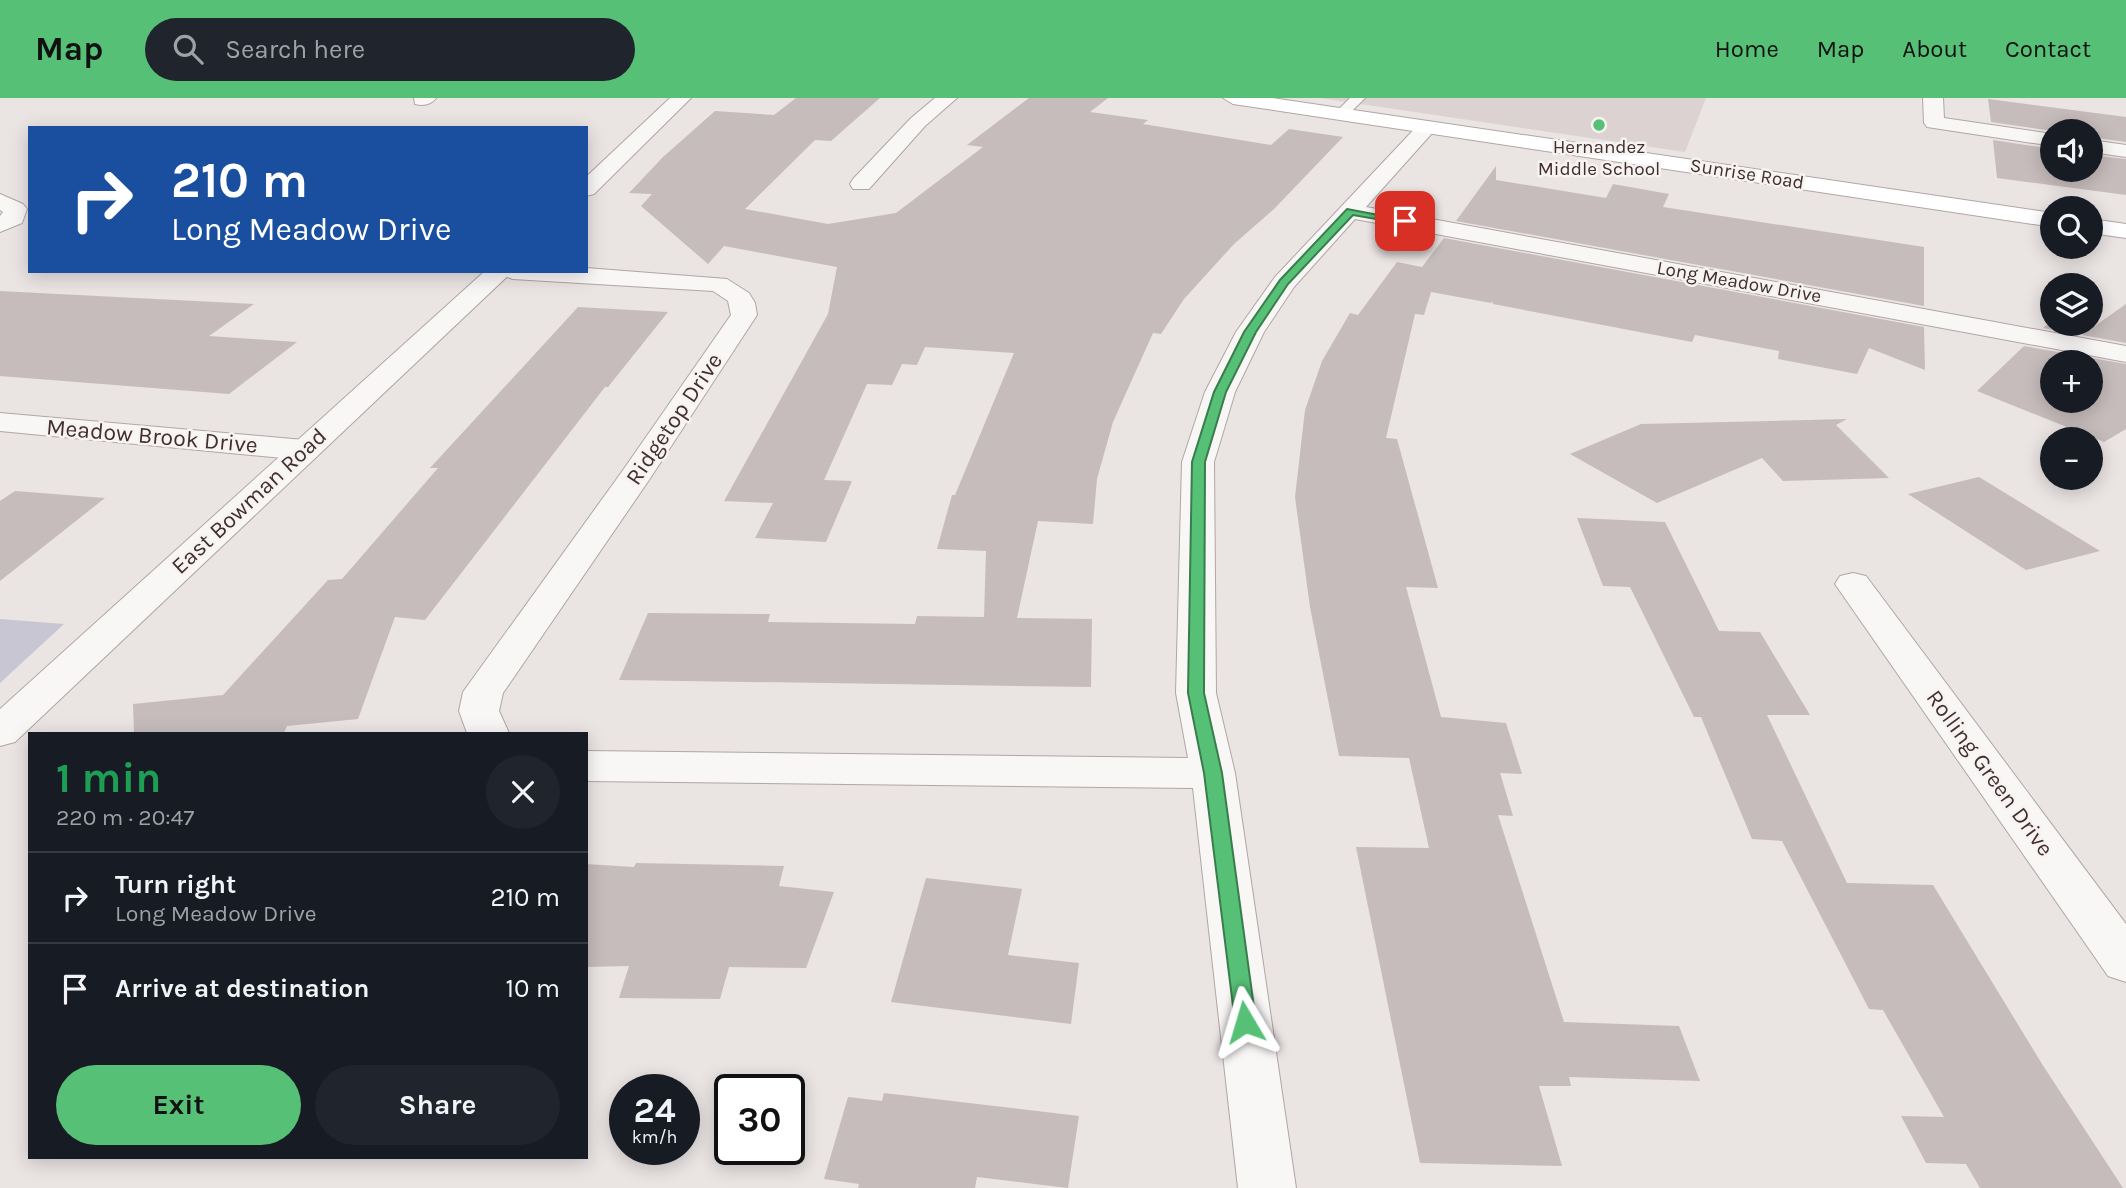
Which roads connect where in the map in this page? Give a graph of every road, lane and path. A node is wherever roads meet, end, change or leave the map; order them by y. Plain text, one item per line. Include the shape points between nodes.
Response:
1 (681, 98) edge
2 (947, 98) edge
3 (1233, 98) edge
4 (1358, 98) edge
5 (1933, 98) edge
6 (1341, 114) junction
7 (1427, 127) junction
8 (2040, 138) edge
9 (2103, 148) edge
10 (2126, 151) edge
11 (861, 184) dead end
12 (588, 187) edge
13 (0, 201) edge
14 (1351, 211) junction
15 (2040, 218) edge
16 (0, 225) edge
17 (2103, 228) edge
18 (2126, 231) edge
19 (498, 273) edge
20 (545, 273) edge
21 (2126, 354) edge
22 (0, 422) edge
23 (304, 450) junction
24 (1853, 584) dead end
25 (0, 732) edge
26 (488, 732) edge
27 (588, 766) edge
28 (1213, 773) junction
29 (2126, 961) edge
30 (1267, 1188) edge

1 - 12 street
2 - 11 street via 918,122
3 - 6 main road, Sunrise Road
4 - 6 lane
5 - 8 street via 1934,123
6 - 7 main road, Sunrise Road
7 - 14 street
7 - 15 main road, Sunrise Road
9 - 10 street
13 - 16 street via 15,209 14,218
14 - 21 street, Long Meadow Drive
14 - 28 street via 1284,282 1250,332 1220,392 1198,462 1196,693
17 - 18 main road
19 - 23 street, East Bowman Road
20 - 26 street, Ridgetop Drive via 718,284 736,292 744,303 744,315 483,692 479,711
22 - 23 street, Meadow Brook Drive
23 - 25 street, East Bowman Road
24 - 29 street, Rolling Green Drive
27 - 28 street
28 - 30 street

